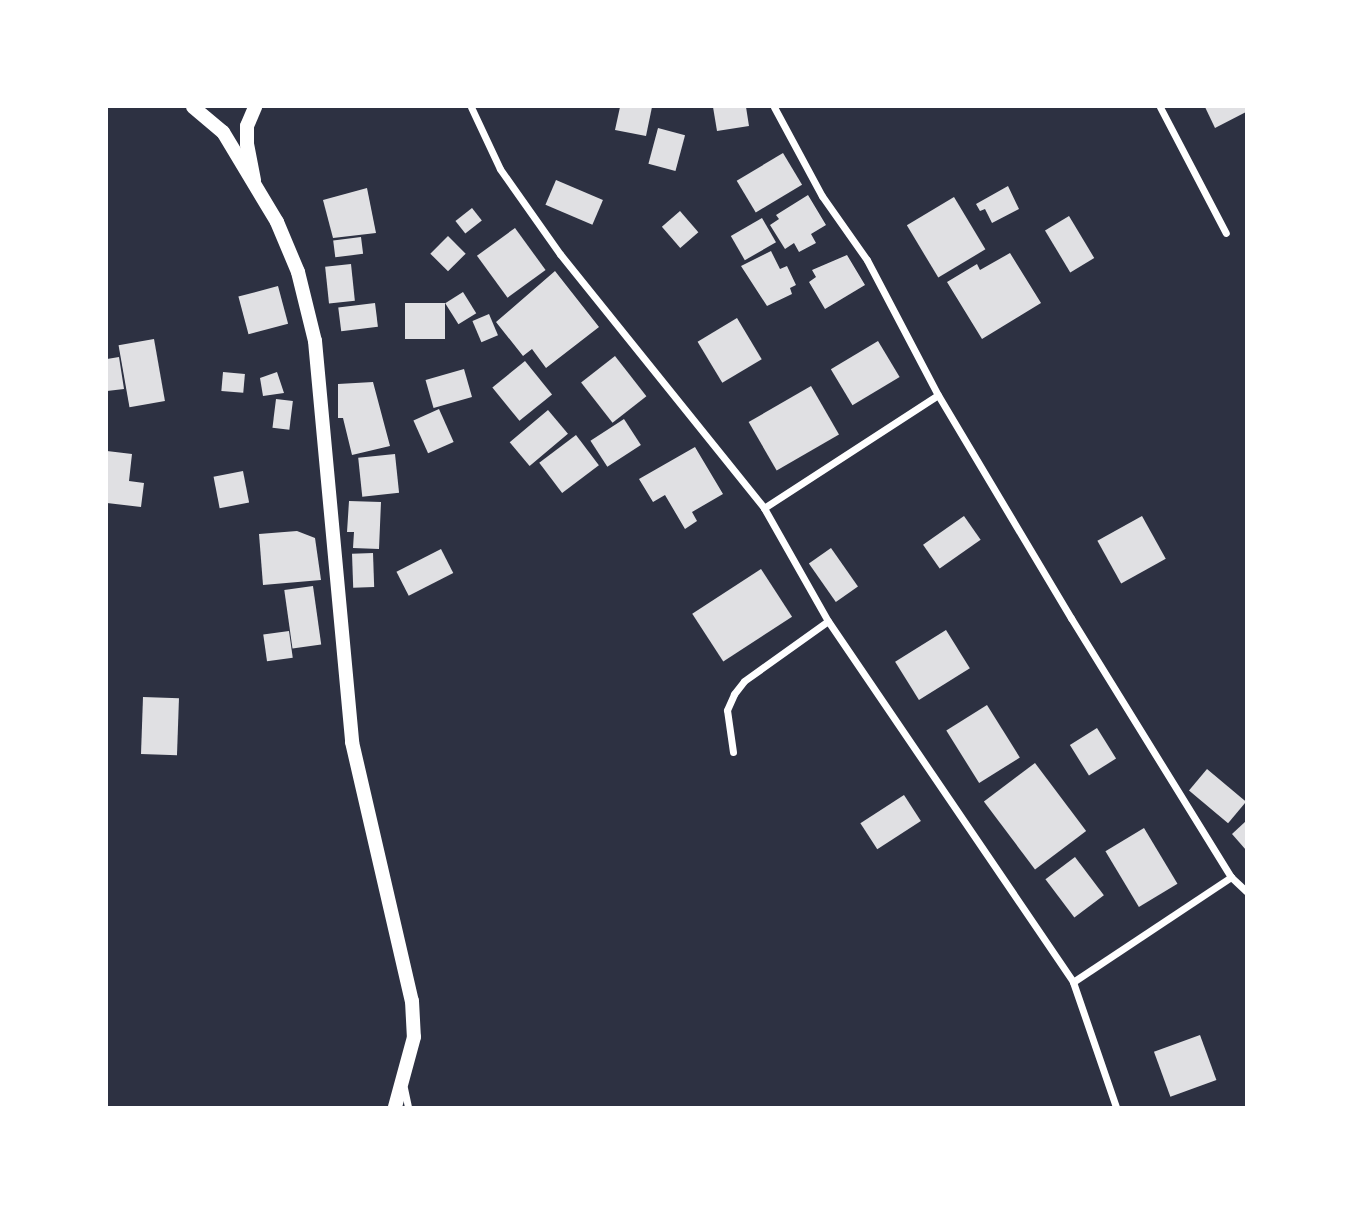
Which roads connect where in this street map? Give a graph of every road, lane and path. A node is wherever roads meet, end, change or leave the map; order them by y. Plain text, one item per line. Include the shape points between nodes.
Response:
1 (193, 107) edge
2 (255, 107) edge
3 (471, 107) edge
4 (774, 107) edge
5 (1160, 107) edge
6 (254, 180) junction
7 (1226, 233) dead end
8 (938, 395) junction
9 (764, 508) junction
10 (828, 621) junction
11 (733, 752) dead end
12 (1231, 877) junction
13 (1246, 891) edge
14 (1073, 982) junction
15 (403, 1084) junction
16 (396, 1107) edge
17 (408, 1107) edge
18 (1116, 1107) edge

1 - 6 main road via 223,132 241,167
2 - 6 main road via 247,126
3 - 9 street via 499,169 560,254
4 - 8 street via 822,196 867,260
5 - 7 street
6 - 15 main road via 298,272 315,341 352,742 412,1001 414,1037
8 - 9 street
8 - 12 street
9 - 10 street
10 - 11 street via 744,681 734,694 727,710
10 - 14 street
12 - 13 street
12 - 14 street
14 - 18 street
15 - 16 main road
15 - 17 street

